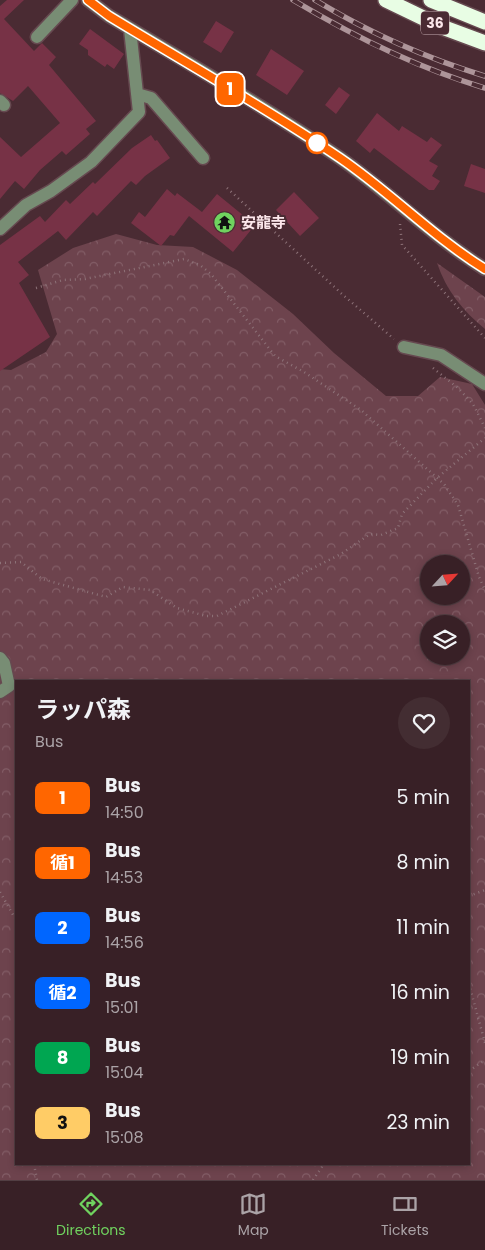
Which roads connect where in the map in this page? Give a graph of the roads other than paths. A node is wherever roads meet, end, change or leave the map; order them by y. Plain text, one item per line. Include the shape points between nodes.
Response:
1 (72, 0) edge
2 (88, 0) edge
3 (386, 0) edge
4 (431, 0) edge
5 (485, 22) edge
6 (130, 29) junction
7 (37, 37) dead end
8 (485, 43) edge
9 (137, 94) junction
10 (203, 158) dead end
11 (0, 229) edge
12 (485, 269) edge
13 (404, 346) road end
14 (485, 384) edge
15 (0, 658) edge
16 (0, 692) edge

1 - 7 street
2 - 6 street
3 - 8 highway, 36
4 - 5 highway, 36
6 - 9 street
6 - 12 street via 341,159 460,254
9 - 10 street via 151,98
9 - 11 street via 139,112 105,149 51,191 26,205
13 - 14 street via 441,355
15 - 16 street via 9,686

